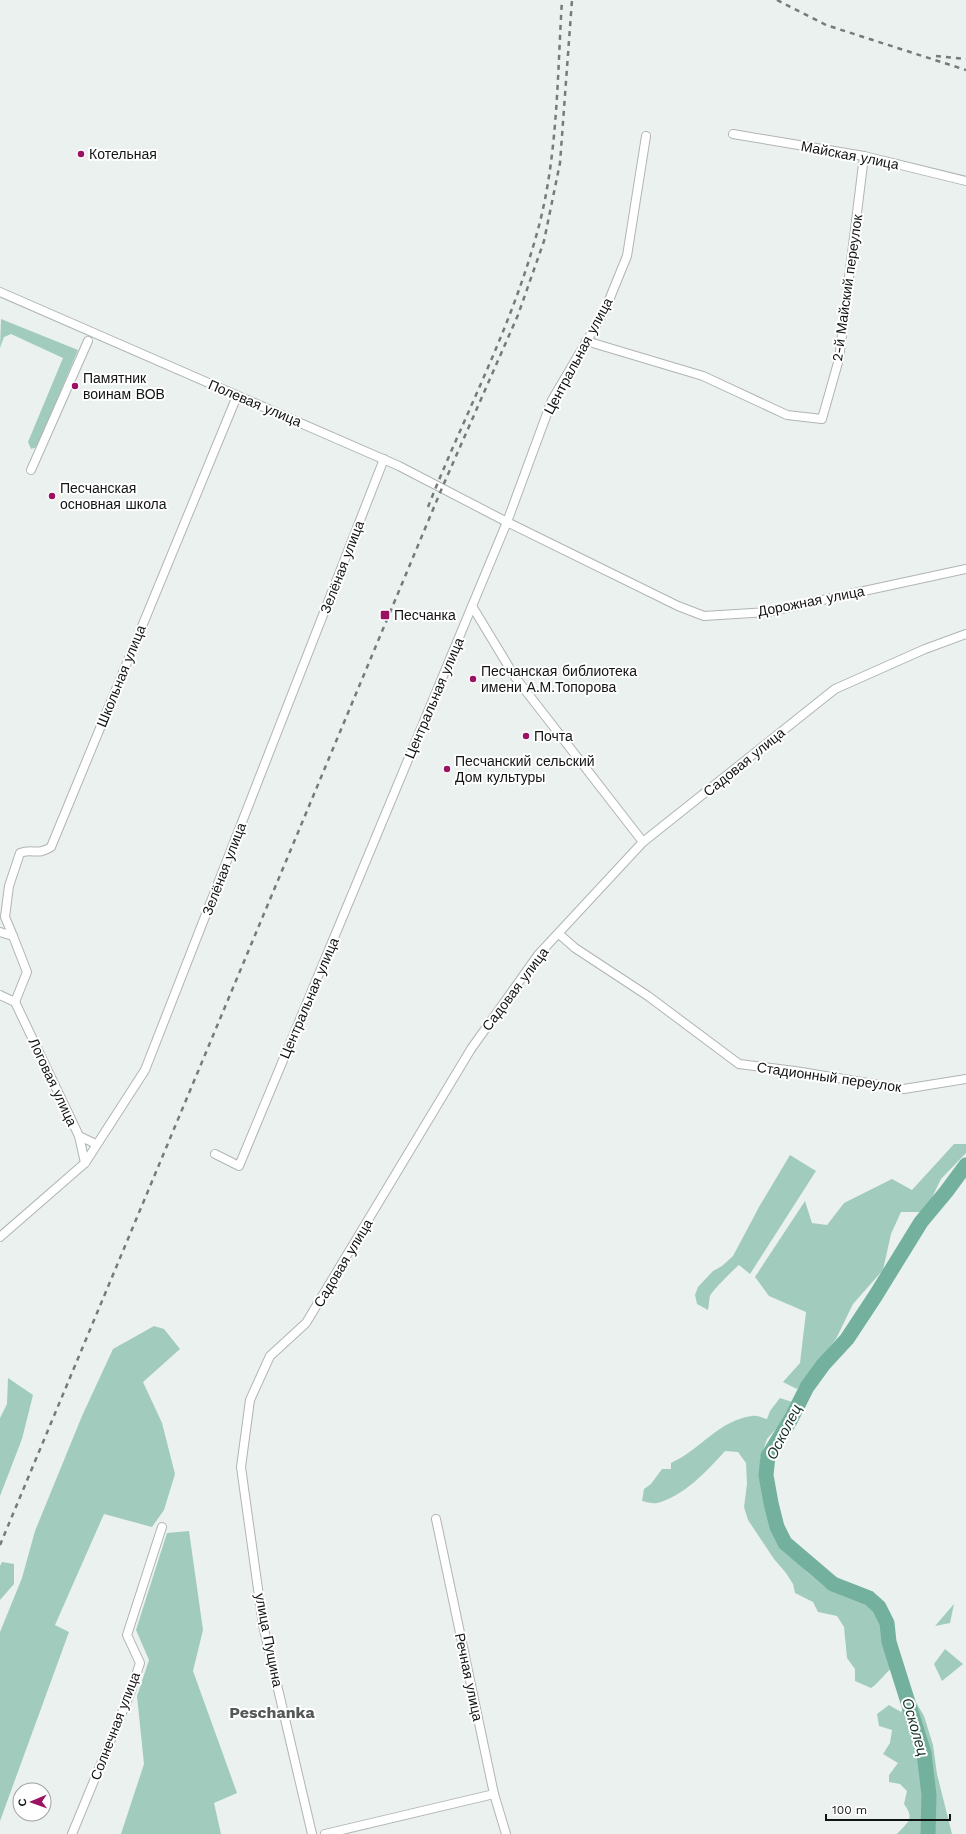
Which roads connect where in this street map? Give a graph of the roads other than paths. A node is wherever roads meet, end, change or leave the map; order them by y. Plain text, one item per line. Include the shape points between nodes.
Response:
1 (733, 134) dead end
2 (646, 136) dead end
3 (864, 156) junction
4 (966, 181) edge
5 (0, 292) edge
6 (88, 341) dead end
7 (586, 341) junction
8 (238, 396) junction
9 (384, 459) junction
10 (31, 470) dead end
11 (507, 522) junction
12 (966, 569) edge
13 (472, 606) junction
14 (966, 634) edge
15 (643, 842) junction
16 (0, 932) edge
17 (559, 934) junction
18 (13, 936) junction
19 (0, 995) edge
20 (16, 1002) junction
21 (966, 1079) edge
22 (79, 1136) junction
23 (96, 1144) junction
24 (215, 1154) dead end
25 (86, 1163) junction
26 (0, 1237) edge
27 (241, 1466) joint
28 (436, 1519) dead end
29 (162, 1527) dead end
30 (494, 1794) junction
31 (72, 1834) edge
32 (312, 1834) edge
33 (325, 1834) edge
34 (506, 1834) edge

1 - 3 street, Майская улица
2 - 7 street, Центральная улица via 627,256 605,310
3 - 4 street, Майская улица
3 - 7 street, 2-й Майский переулок via 839,358 822,419 787,416 703,376
5 - 8 street, Полевая улица
6 - 10 street
7 - 11 street, Центральная улица via 552,400
8 - 9 street, Полевая улица
8 - 18 street, Школьная улица via 51,847 42,852 27,850 20,853 10,886 5,917
9 - 11 street, Полевая улица
9 - 23 street, Зелёная улица via 145,1070
11 - 12 street, Дорожная улица via 678,606 704,616 767,612
11 - 13 street, Центральная улица
13 - 15 street via 515,677
13 - 24 street, Центральная улица via 239,1166
14 - 15 street, Садовая улица via 925,649 835,690
15 - 17 street, Садовая улица
16 - 18 street
17 - 21 street, Стадионный переулок via 739,1064 904,1089
17 - 27 street, Садовая улица via 538,955 471,1049 306,1323 270,1356 250,1400
18 - 20 street via 28,972
19 - 20 street
20 - 22 street, Логовая улица
22 - 23 street
22 - 25 street, Логовая улица
23 - 25 street, Зелёная улица
25 - 26 street, Зелёная улица
27 - 32 street, улица Пущина via 263,1625
28 - 30 street, Речная улица
29 - 31 street, Солнечная улица via 127,1635 140,1663
30 - 33 street
30 - 34 street, Речная улица

